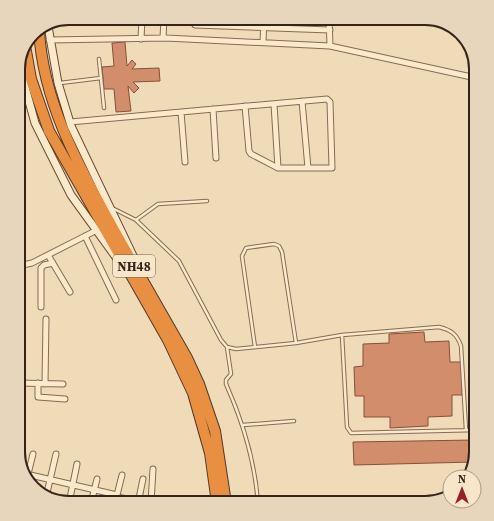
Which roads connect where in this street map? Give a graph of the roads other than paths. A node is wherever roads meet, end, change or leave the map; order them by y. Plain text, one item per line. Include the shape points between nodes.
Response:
1 (142, 25) edge
2 (164, 25) edge
3 (195, 25) dead end
4 (330, 25) edge
5 (263, 27) junction
6 (48, 30) edge
7 (330, 30) junction
8 (40, 36) edge
9 (163, 38) junction
10 (141, 39) junction
11 (49, 40) junction
12 (262, 42) junction
13 (330, 46) junction
14 (27, 58) edge
15 (99, 59) dead end
16 (469, 76) edge
17 (101, 78) junction
18 (58, 83) junction
19 (25, 89) edge
20 (302, 101) junction
21 (274, 104) junction
22 (245, 106) junction
23 (104, 108) dead end
24 (212, 109) junction
25 (181, 112) junction
26 (70, 122) junction
27 (216, 158) dead end
28 (185, 162) dead end
29 (278, 168) junction
30 (308, 168) junction
31 (207, 200) dead end
32 (110, 207) junction
33 (136, 220) junction
34 (97, 230) junction
35 (85, 236) junction
36 (48, 255) junction
37 (53, 263) junction
38 (25, 264) edge
39 (142, 287) junction
40 (70, 292) dead end
41 (116, 300) dead end
42 (41, 307) dead end
43 (46, 319) dead end
44 (342, 335) junction
45 (296, 343) junction
46 (227, 347) junction
47 (255, 347) junction
48 (25, 383) edge
49 (38, 384) junction
50 (45, 384) junction
51 (62, 384) dead end
52 (64, 399) dead end
53 (294, 421) dead end
54 (242, 425) junction
55 (466, 430) joint
56 (33, 454) dead end
57 (56, 454) dead end
58 (77, 464) dead end
59 (153, 469) dead end
60 (29, 470) edge
61 (122, 475) dead end
62 (33, 477) edge
63 (96, 479) dead end
64 (143, 479) dead end
65 (50, 480) junction
66 (73, 485) junction
67 (48, 490) edge
68 (94, 490) junction
69 (71, 496) edge
70 (93, 496) edge
71 (117, 496) joint
72 (139, 496) edge
73 (151, 496) edge
74 (216, 496) edge
75 (225, 496) edge
76 (258, 496) edge

1 - 10 street
2 - 9 street
3 - 5 street
4 - 7 street
5 - 7 street
5 - 12 street
6 - 11 street
7 - 13 street
8 - 39 highway, NH48 via 52,102 70,147
9 - 10 street
9 - 12 street
10 - 11 street
11 - 18 street
12 - 13 street
13 - 16 street
14 - 39 highway, NH48 via 31,79 48,131
15 - 17 lane
17 - 18 lane
17 - 23 lane
18 - 26 street
19 - 34 street via 35,123 71,195
20 - 21 street
20 - 30 street
20 - 30 street via 327,99 330,102 332,167
21 - 22 street
21 - 29 street
22 - 24 street
22 - 29 street via 250,153
24 - 25 street
24 - 27 street
25 - 26 street
25 - 28 street
26 - 32 street
29 - 30 street
31 - 33 lane via 158,204
32 - 33 lane
32 - 39 street via 132,251
33 - 46 lane via 182,265
34 - 35 street
34 - 39 street
35 - 36 street
35 - 41 street
36 - 37 street
36 - 38 street
37 - 40 street
37 - 42 street via 41,268
39 - 74 highway, NH48 via 194,393 210,453
39 - 75 highway, NH48 via 187,358 208,410 219,454
43 - 50 street
44 - 45 lane
44 - 55 lane via 439,327 448,329 457,336 461,346
44 - 55 lane via 348,431 355,434
45 - 47 lane
45 - 47 lane via 282,252 279,246 274,244 246,248 242,256
46 - 47 lane
46 - 54 lane via 231,374 226,384
48 - 49 street
49 - 50 street
49 - 52 street via 38,397
50 - 51 street
53 - 54 lane
54 - 76 lane
56 - 60 street
57 - 65 street
58 - 66 street
59 - 73 street
61 - 71 street
62 - 65 street
63 - 68 street
64 - 72 street
65 - 66 street
65 - 67 street
66 - 68 street
66 - 69 street
68 - 70 street
68 - 71 street

